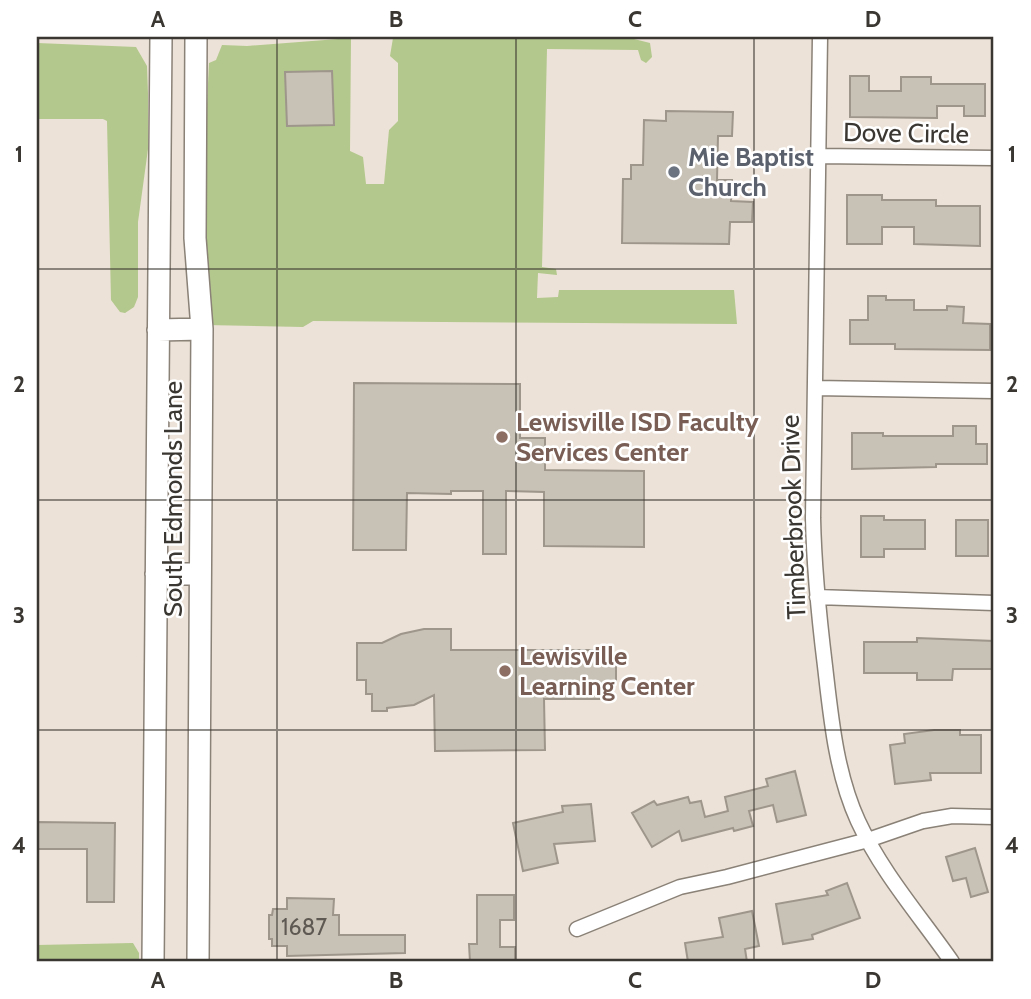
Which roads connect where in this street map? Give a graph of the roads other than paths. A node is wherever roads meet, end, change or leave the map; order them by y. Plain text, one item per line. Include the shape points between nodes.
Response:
1 (161, 37) edge
2 (196, 37) edge
3 (820, 37) edge
4 (818, 156) junction
5 (994, 158) edge
6 (202, 329) junction
7 (158, 330) junction
8 (815, 388) junction
9 (994, 391) edge
10 (156, 574) junction
11 (200, 574) junction
12 (817, 597) junction
13 (994, 603) edge
14 (994, 817) edge
15 (868, 840) junction
16 (577, 929) dead end
17 (153, 962) edge
18 (198, 962) edge
19 (952, 962) edge

1 - 7 main road, South Edmonds Lane
2 - 6 main road, South Edmonds Lane via 195,238
3 - 4 street, Timberbrook Drive
4 - 5 street, Dove Circle
4 - 8 street, Timberbrook Drive
6 - 7 main road
6 - 11 main road, South Edmonds Lane
7 - 10 main road, South Edmonds Lane
8 - 9 street
8 - 12 street, Timberbrook Drive
10 - 11 main road
10 - 17 main road, South Edmonds Lane
11 - 18 main road, South Edmonds Lane
12 - 13 street
12 - 15 street, Timberbrook Drive via 837,751 849,800
14 - 15 street via 923,821
15 - 16 street via 680,887
15 - 19 street, Timberbrook Drive

